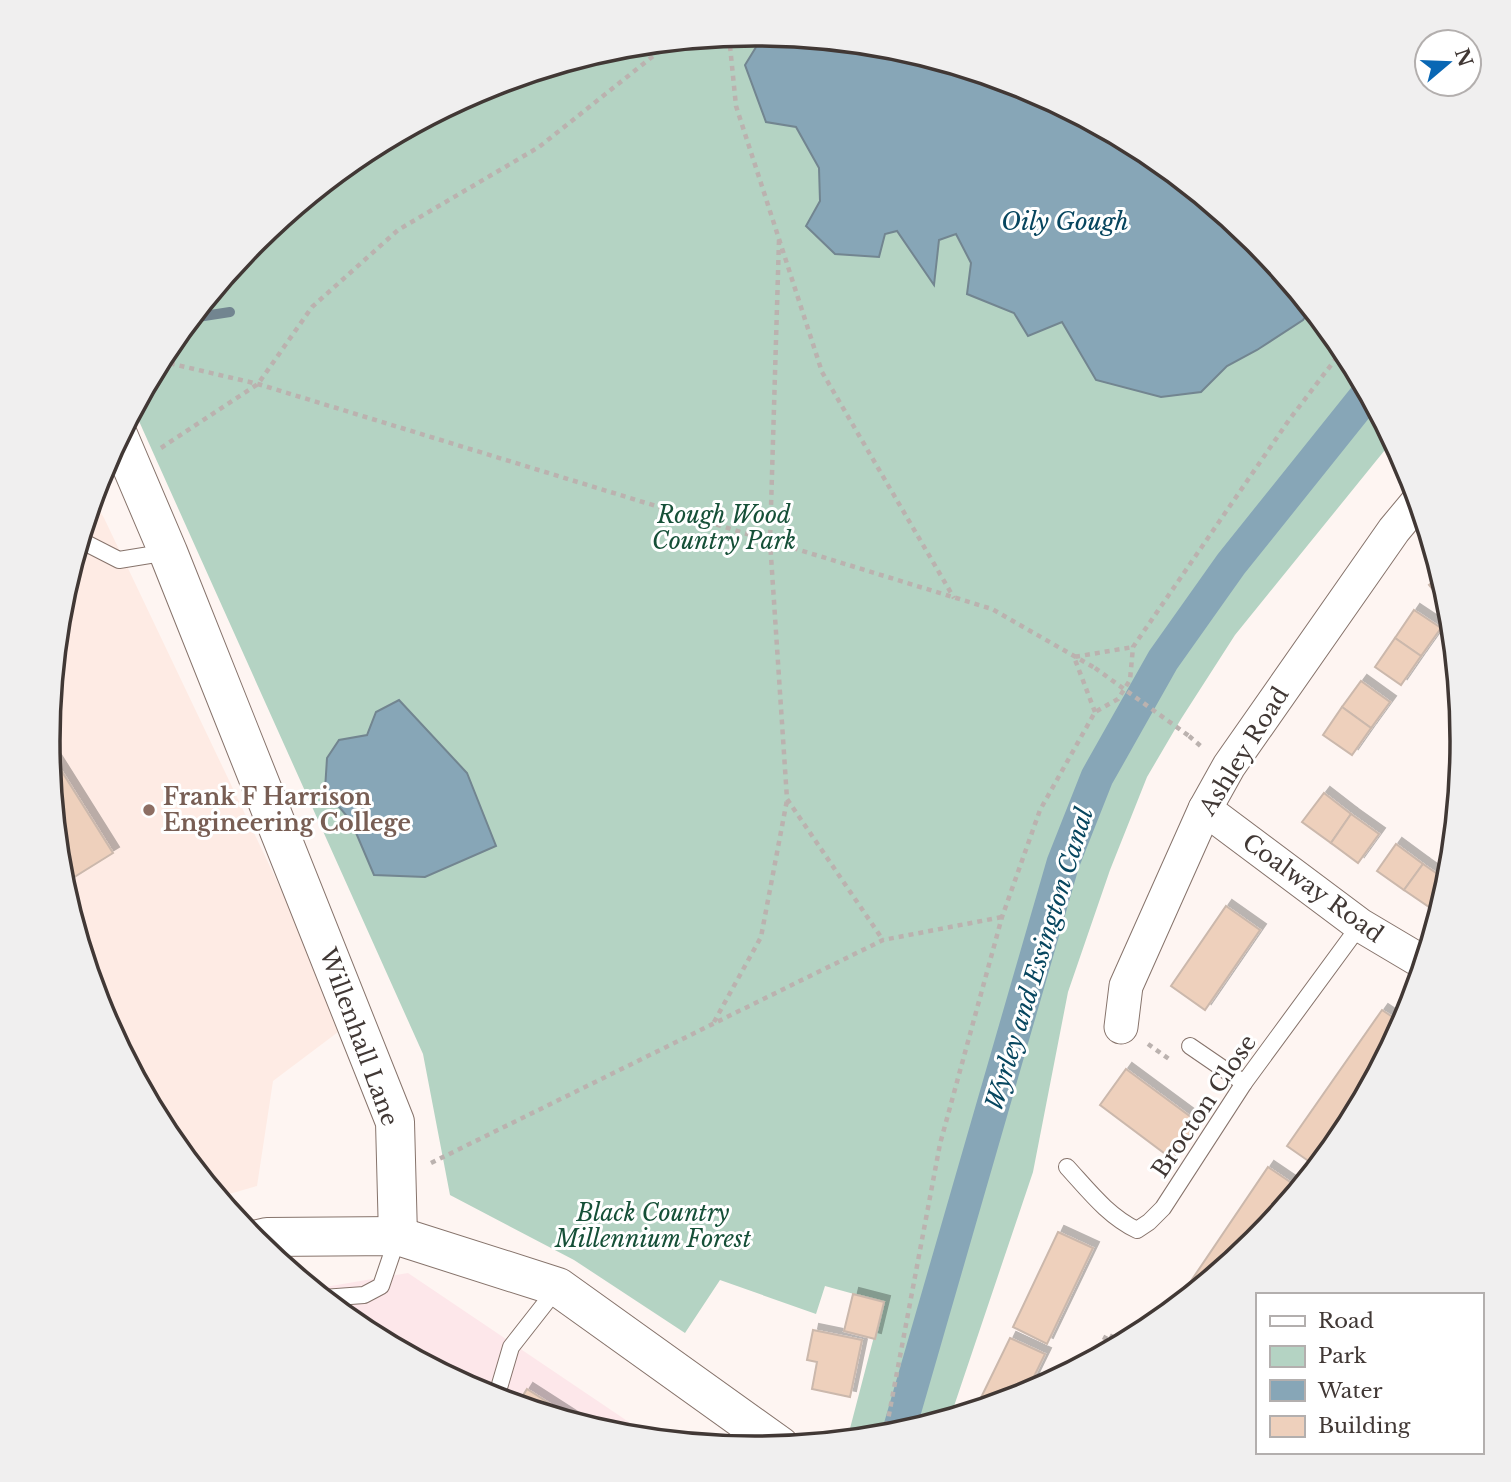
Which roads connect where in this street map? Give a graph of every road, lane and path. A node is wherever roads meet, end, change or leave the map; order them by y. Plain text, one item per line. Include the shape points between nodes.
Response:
1 (730, 47) edge
2 (658, 52) edge
3 (779, 240) junction
4 (1336, 358) edge
5 (172, 364) edge
6 (258, 383) junction
7 (125, 453) edge
8 (1411, 509) edge
9 (770, 541) junction
10 (89, 544) edge
11 (169, 552) junction
12 (954, 598) junction
13 (1133, 647) junction
14 (1074, 657) junction
15 (1096, 712) junction
16 (1189, 736) dead end
17 (787, 799) junction
18 (1205, 809) junction
19 (1002, 917) junction
20 (1360, 925) junction
21 (883, 940) junction
22 (1416, 958) edge
23 (714, 1023) junction
24 (1121, 1027) joint
25 (1190, 1046) joint
26 (1244, 1083) junction
27 (1067, 1167) dead end
28 (396, 1180) junction
29 (398, 1236) junction
30 (268, 1237) edge
31 (558, 1287) junction
32 (338, 1297) edge
33 (499, 1388) edge
34 (887, 1424) edge
35 (766, 1436) edge

1 - 3 path via 736,106
2 - 6 path via 539,147 398,230 312,307
3 - 9 path
3 - 12 path via 822,372
4 - 13 path
5 - 6 path
6 - 7 path
6 - 9 path
7 - 11 street, Willenhall Lane
8 - 18 street, Ashley Road via 1229,766
9 - 12 path
9 - 17 path
10 - 11 lane via 120,560
11 - 28 street, Willenhall Lane via 395,1122
12 - 14 path via 992,609
13 - 14 path
13 - 15 path via 1130,680 1118,699
14 - 15 path
14 - 16 path, bridge
15 - 19 path via 1040,810
17 - 21 path
17 - 23 path via 761,937
18 - 20 street, Coalway Road
18 - 24 street, Ashley Road via 1126,986
19 - 21 path
19 - 34 path via 940,1144
20 - 22 street, Coalway Road
20 - 26 lane, Brocton Close
21 - 23 path
23 - 28 path
24 - 25 path via 1178,1065
25 - 26 lane
26 - 27 lane, Brocton Close via 1163,1208 1137,1230 1107,1210
28 - 29 street, Willenhall Lane
29 - 30 street
29 - 31 street
29 - 32 lane via 381,1286 364,1296
31 - 33 lane via 511,1347
31 - 35 street

